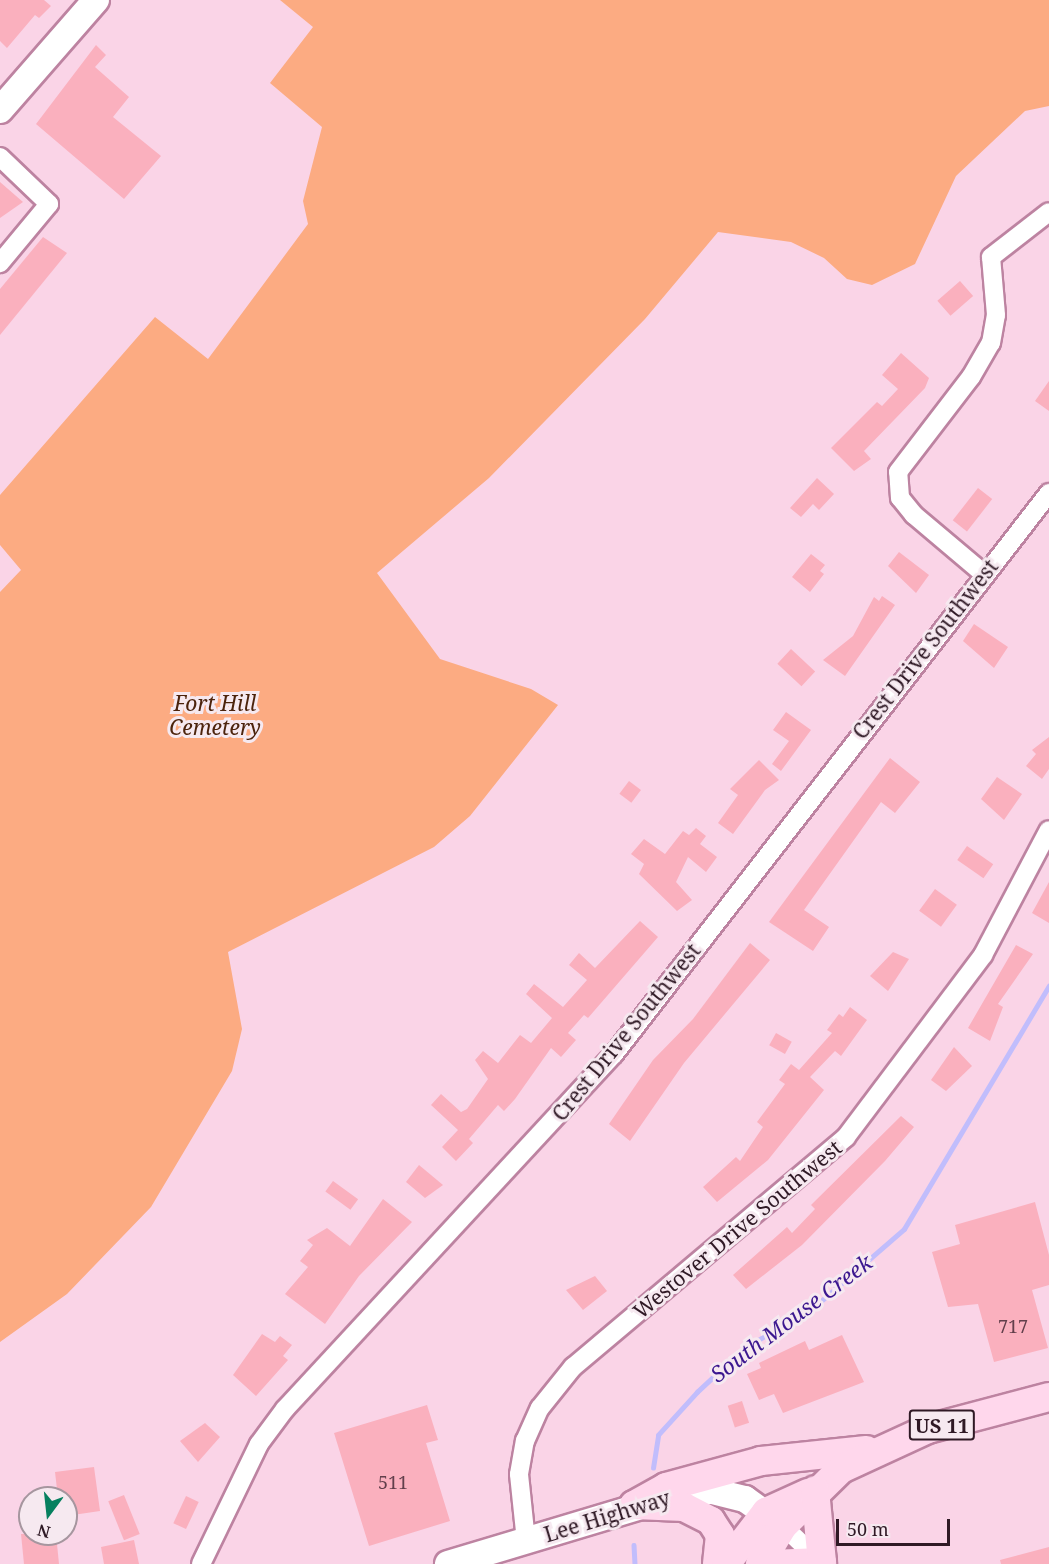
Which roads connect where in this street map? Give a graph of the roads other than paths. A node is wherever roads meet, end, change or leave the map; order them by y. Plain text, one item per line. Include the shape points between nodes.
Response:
1 (96, 0) edge
2 (0, 110) edge
3 (0, 158) edge
4 (1049, 212) edge
5 (0, 263) edge
6 (1049, 493) edge
7 (984, 574) junction
8 (1049, 831) edge
9 (1049, 1397) edge
10 (878, 1448) junction
11 (815, 1490) junction
12 (634, 1505) junction
13 (774, 1519) junction
14 (526, 1541) junction
15 (823, 1563) edge
16 (201, 1564) edge
17 (448, 1564) edge
18 (717, 1564) edge
19 (726, 1564) edge
20 (760, 1564) edge
21 (770, 1564) edge

1 - 2 main road
3 - 5 street via 49,204
4 - 7 street via 991,257 996,315 991,343 971,377 898,472 896,486 907,507
6 - 7 street, Crest Drive Southwest
7 - 16 street, Crest Drive Southwest via 614,1054 285,1409 259,1444
8 - 14 street, Westover Drive Southwest via 983,954 846,1137 573,1367 540,1408 525,1441 519,1474
9 - 10 main road, US 11 via 928,1429
10 - 11 main road, US 11
10 - 12 main road via 761,1461 666,1487
11 - 13 main road, US 11
11 - 15 main road
12 - 13 main road, Lee Highway via 712,1491 745,1498
12 - 14 main road, Lee Highway
12 - 18 main road via 684,1507 711,1521 720,1535
13 - 15 street
13 - 19 main road, US 11
13 - 20 main road, US 11
14 - 17 main road, Lee Highway
15 - 21 main road

